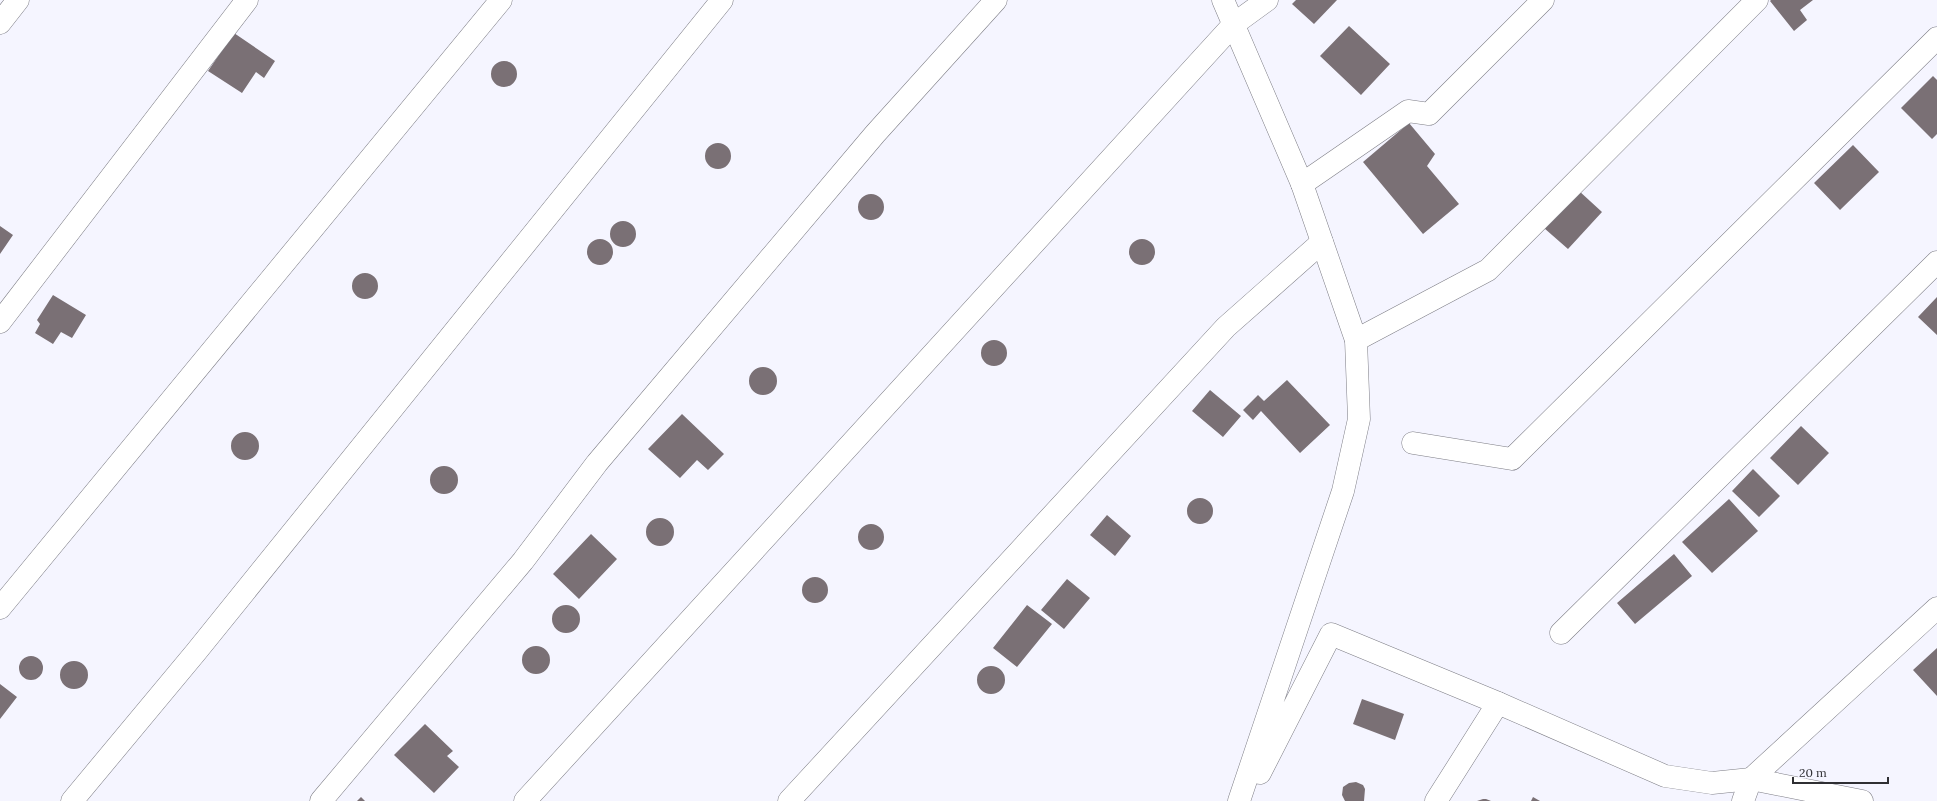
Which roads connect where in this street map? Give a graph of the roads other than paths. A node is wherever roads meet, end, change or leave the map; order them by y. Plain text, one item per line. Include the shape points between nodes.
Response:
1 (18, 0) edge
2 (247, 0) edge
3 (501, 0) edge
4 (722, 0) edge
5 (996, 0) edge
6 (1223, 0) edge
7 (1267, 0) edge
8 (1543, 0) edge
9 (1757, 0) edge
10 (0, 23) edge
11 (1234, 24) junction
12 (1937, 38) edge
13 (1302, 184) junction
14 (1322, 242) junction
15 (1937, 262) edge
16 (0, 322) edge
17 (1356, 340) junction
18 (1413, 442) dead end
19 (0, 608) edge
20 (1937, 608) edge
21 (1561, 633) dead end
22 (1498, 703) junction
23 (1751, 779) junction
24 (72, 801) edge
25 (322, 801) edge
26 (525, 801) edge
27 (789, 801) edge
28 (1239, 801) edge
29 (1246, 801) edge
30 (1436, 801) edge
31 (1743, 801) edge
32 (1862, 801) edge

1 - 10 street
2 - 16 street
3 - 19 street
4 - 24 street via 196,652
5 - 25 street via 875,134 608,450 523,561
6 - 11 street
7 - 11 street
8 - 13 street via 1429,114 1408,111
9 - 17 street via 1488,270
11 - 13 street
11 - 26 street
12 - 18 street via 1512,459
13 - 14 street
14 - 17 street
14 - 27 street via 1226,327
15 - 21 street
17 - 28 street via 1359,419 1344,491
20 - 23 street
22 - 23 street via 1665,776 1712,783
22 - 29 street via 1331,634
22 - 30 street
23 - 31 street
23 - 32 street

